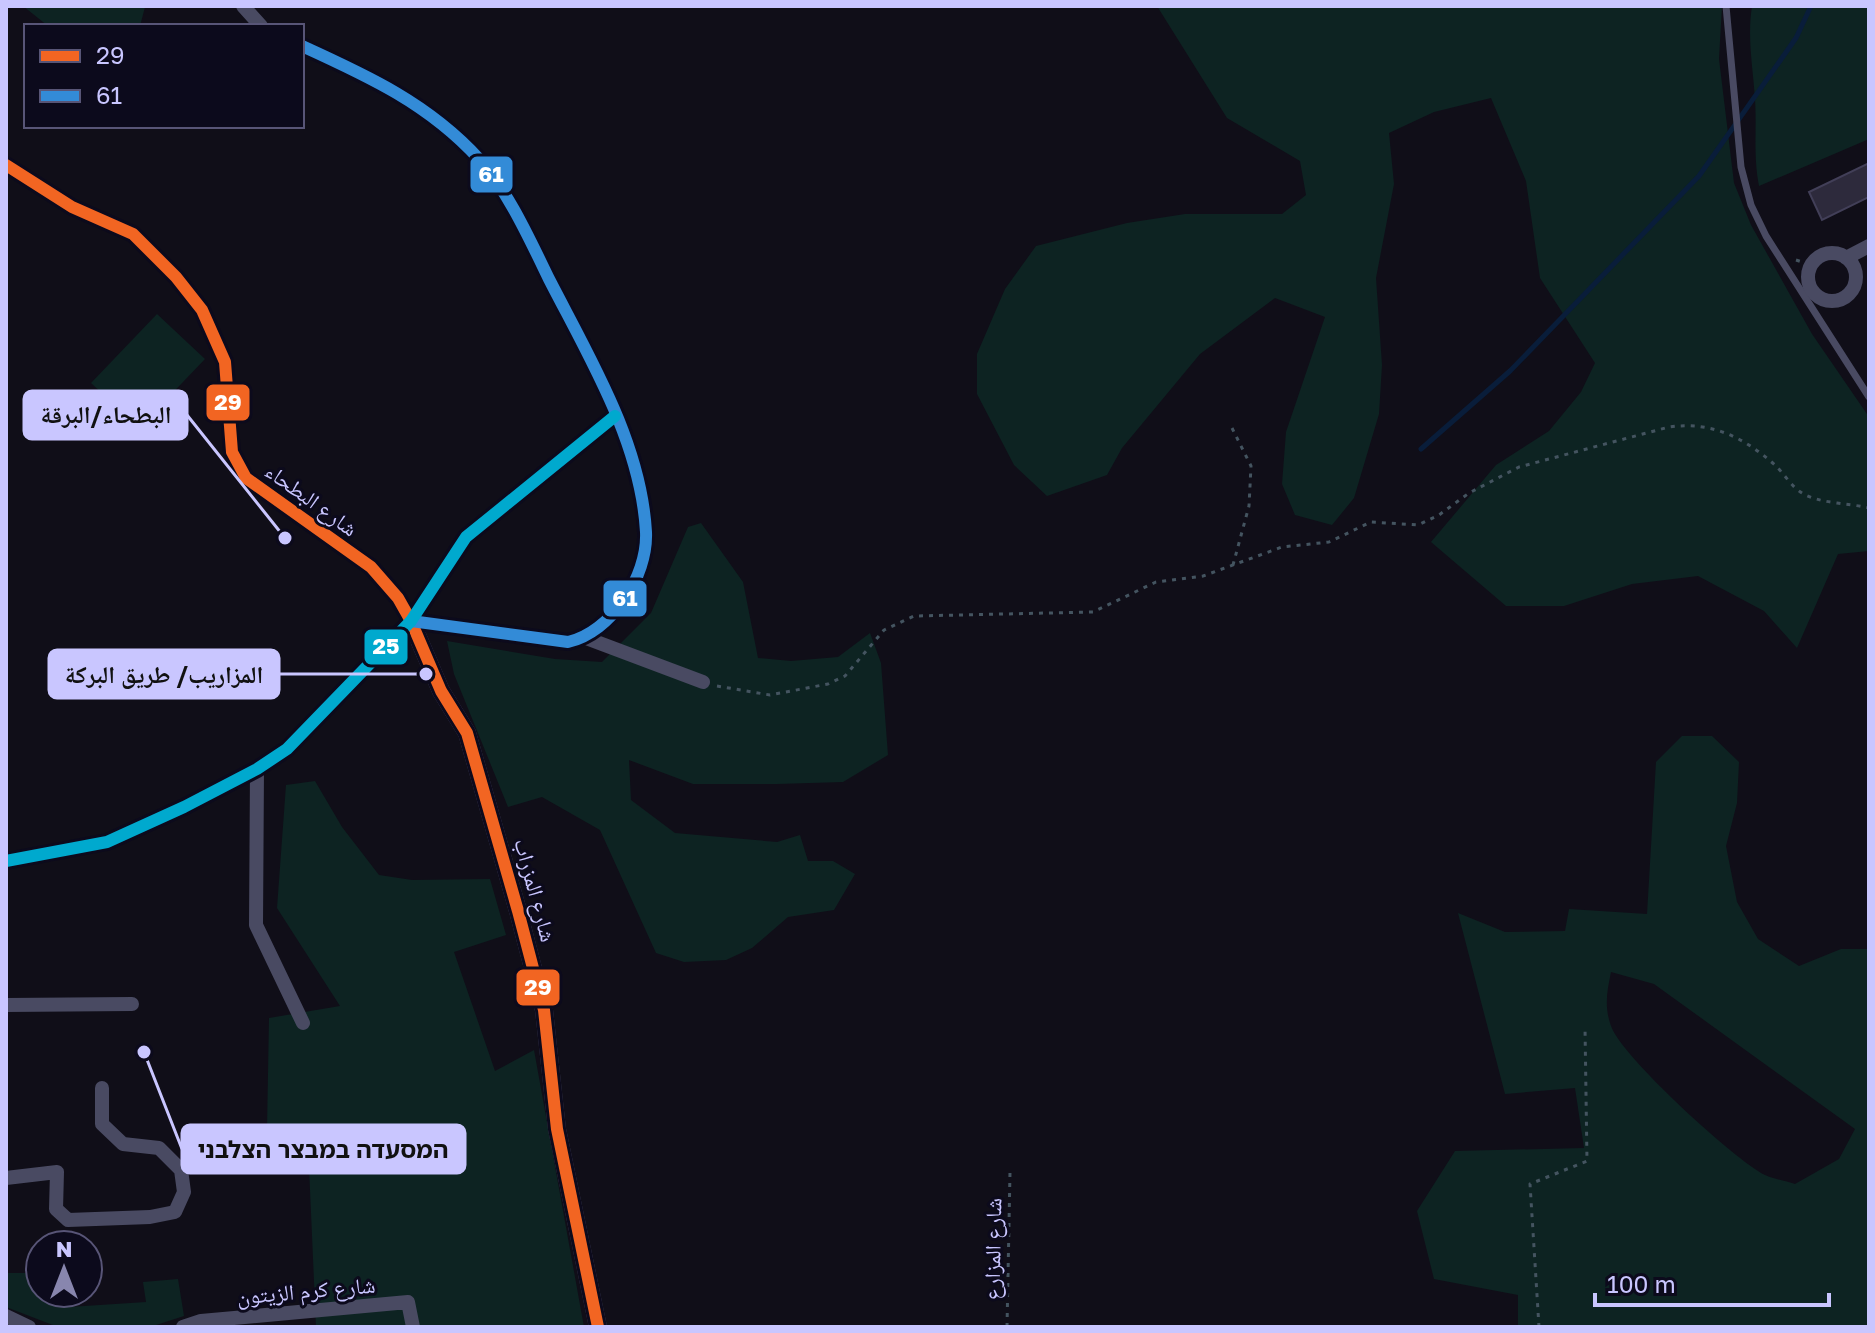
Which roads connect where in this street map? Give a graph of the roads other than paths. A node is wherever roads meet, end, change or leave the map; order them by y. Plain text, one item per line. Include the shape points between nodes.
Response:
1 (243, 6) edge
2 (1726, 6) edge
3 (259, 24) edge
4 (304, 47) edge
5 (6, 165) edge
6 (1869, 246) edge
7 (1846, 258) dead end
8 (1869, 397) edge
9 (615, 416) junction
10 (411, 621) junction
11 (586, 638) junction
12 (703, 682) road end
13 (257, 769) junction
14 (6, 861) edge
15 (132, 1004) dead end
16 (6, 1005) edge
17 (303, 1023) dead end
18 (102, 1088) dead end
19 (10, 1179) edge
20 (6, 1316) edge
21 (29, 1327) edge
22 (183, 1327) edge
23 (413, 1327) edge
24 (598, 1327) edge

1 - 3 street
2 - 8 lane via 1741,167 1751,205
4 - 9 street via 414,101 480,161 517,215
5 - 10 street, شارع البطحاء via 72,207 133,234 176,277 202,310 225,362 232,452 246,478 371,567
6 - 7 street
9 - 10 street via 466,537
9 - 11 street via 640,495 645,543 636,576 609,621
10 - 11 street via 568,642
10 - 13 street via 287,749
10 - 24 street, شارع المزراب via 441,691 467,733 518,911 544,1010 557,1129
11 - 12 street
13 - 14 street via 107,842
13 - 17 street via 256,925
15 - 16 street
18 - 19 street via 102,1124 123,1144 159,1148 181,1170 184,1192 175,1212 68,1220 56,1209 57,1172
20 - 21 street
22 - 23 street, شارع كرم الزيتون via 408,1302

